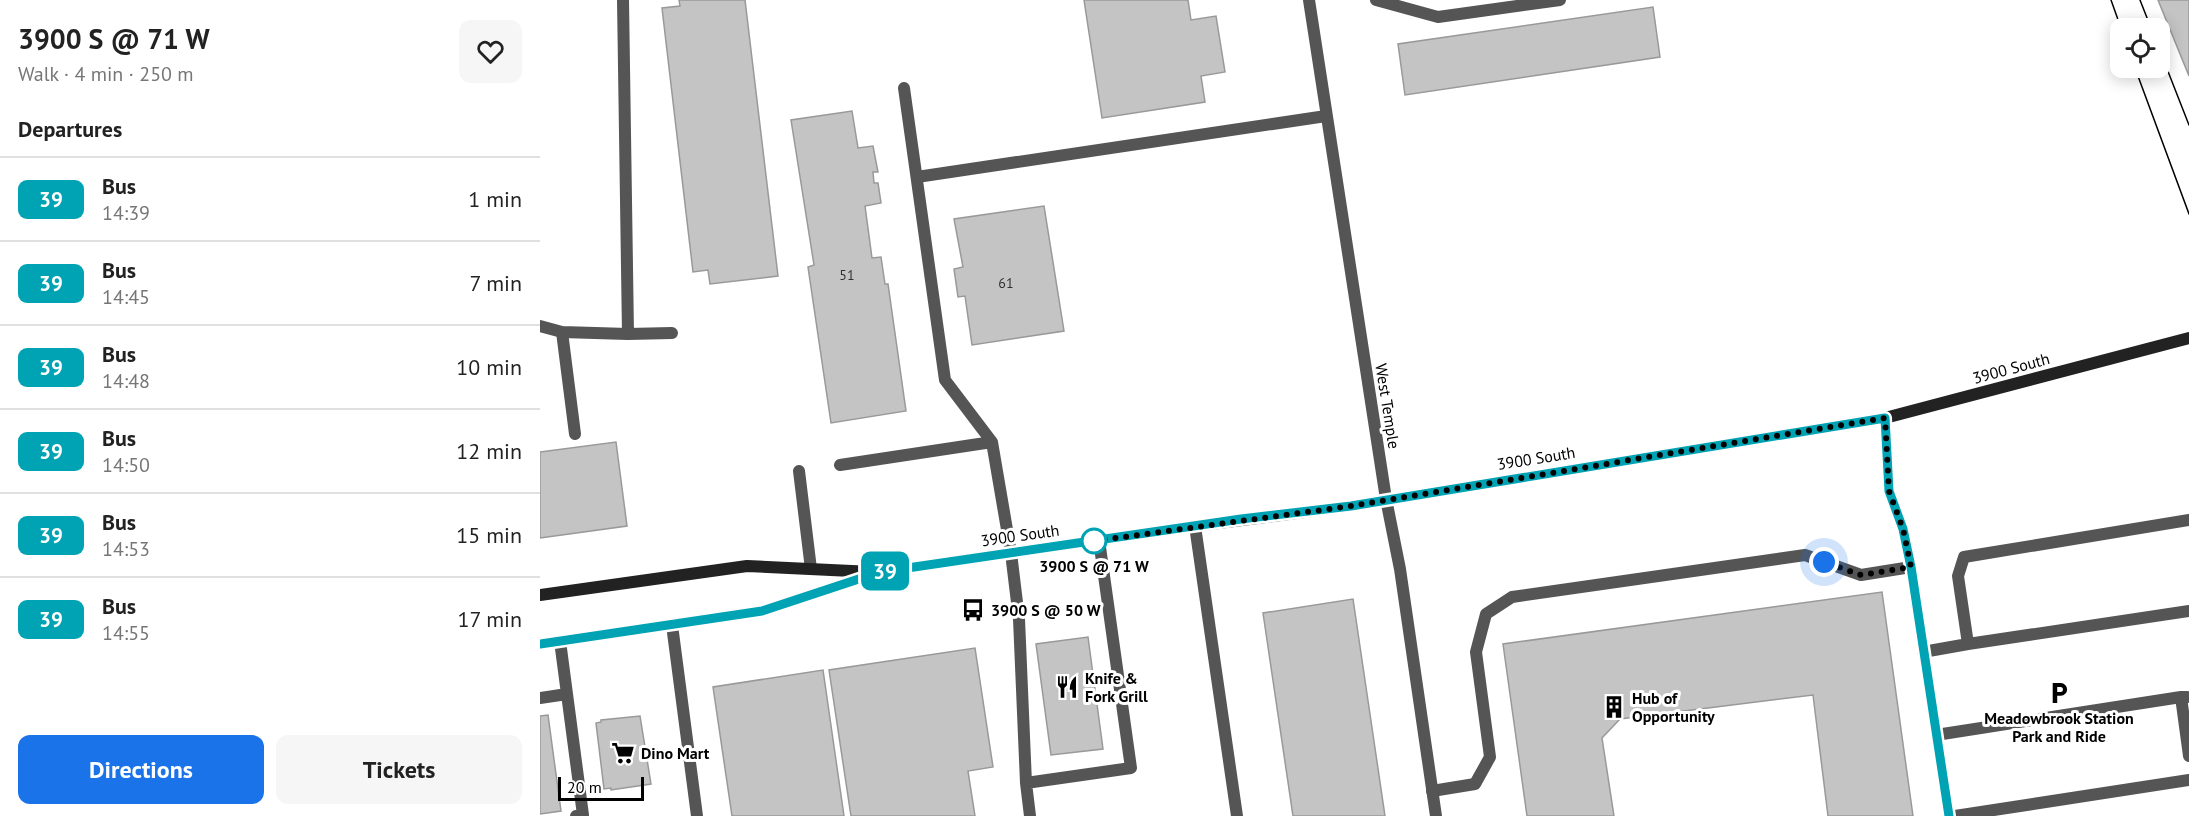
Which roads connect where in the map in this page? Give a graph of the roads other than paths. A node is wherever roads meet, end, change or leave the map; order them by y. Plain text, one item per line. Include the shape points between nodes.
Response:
1 (624, 0) edge
2 (1309, 0) edge
3 (1376, 0) edge
4 (1560, 0) edge
5 (904, 88) dead end
6 (1326, 116) junction
7 (916, 177) junction
8 (540, 326) edge
9 (562, 333) junction
10 (672, 333) dead end
11 (628, 334) junction
12 (2189, 338) edge
13 (1885, 418) junction
14 (574, 434) dead end
15 (992, 442) junction
16 (840, 465) dead end
17 (799, 471) dead end
18 (1386, 499) junction
19 (2189, 520) edge
20 (1195, 526) junction
21 (1099, 540) junction
22 (1011, 553) junction
23 (1911, 567) junction
24 (811, 569) junction
25 (880, 572) junction
26 (540, 595) edge
27 (2189, 611) edge
28 (672, 625) junction
29 (560, 641) junction
30 (540, 644) edge
31 (1968, 644) junction
32 (1923, 652) junction
33 (567, 694) junction
34 (2185, 697) edge
35 (540, 698) edge
36 (1936, 735) junction
37 (2189, 756) edge
38 (2189, 780) edge
39 (1026, 783) junction
40 (1432, 791) junction
41 (576, 816) edge
42 (697, 816) edge
43 (1030, 816) edge
44 (1237, 816) edge
45 (1436, 816) edge
46 (1949, 816) edge
47 (1955, 816) edge

1 - 11 street
2 - 6 street, West Temple
3 - 4 street via 1438,17
5 - 7 street
6 - 7 street
6 - 18 street, West Temple
7 - 15 street via 945,380
8 - 9 street
9 - 11 street
9 - 14 street
10 - 11 street
12 - 13 main road, 3900 South
13 - 18 main road, 3900 South
13 - 23 street via 1889,491
15 - 16 street
15 - 22 street
17 - 24 street
18 - 20 main road, 3900 South
18 - 40 street, West Temple
19 - 31 street via 1965,557 1958,576
20 - 21 main road, 3900 South
20 - 44 street
21 - 22 main road, 3900 South
21 - 39 street via 1131,768
22 - 25 main road, 3900 South
22 - 39 street via 1019,619
23 - 32 street
23 - 40 street via 1861,575 1805,555 1512,597 1486,614 1476,652 1490,757 1475,784
24 - 25 main road, 3900 South
24 - 26 main road, 3900 South via 747,566
25 - 28 main road, 3900 South via 762,611
27 - 31 street
28 - 29 main road, 3900 South
28 - 42 street
29 - 30 main road, 3900 South
29 - 33 street
31 - 32 street
32 - 36 street
33 - 35 street
33 - 41 street via 583,815
34 - 36 street
34 - 37 street
36 - 46 street
38 - 47 street
39 - 43 street
40 - 45 street, West Temple

